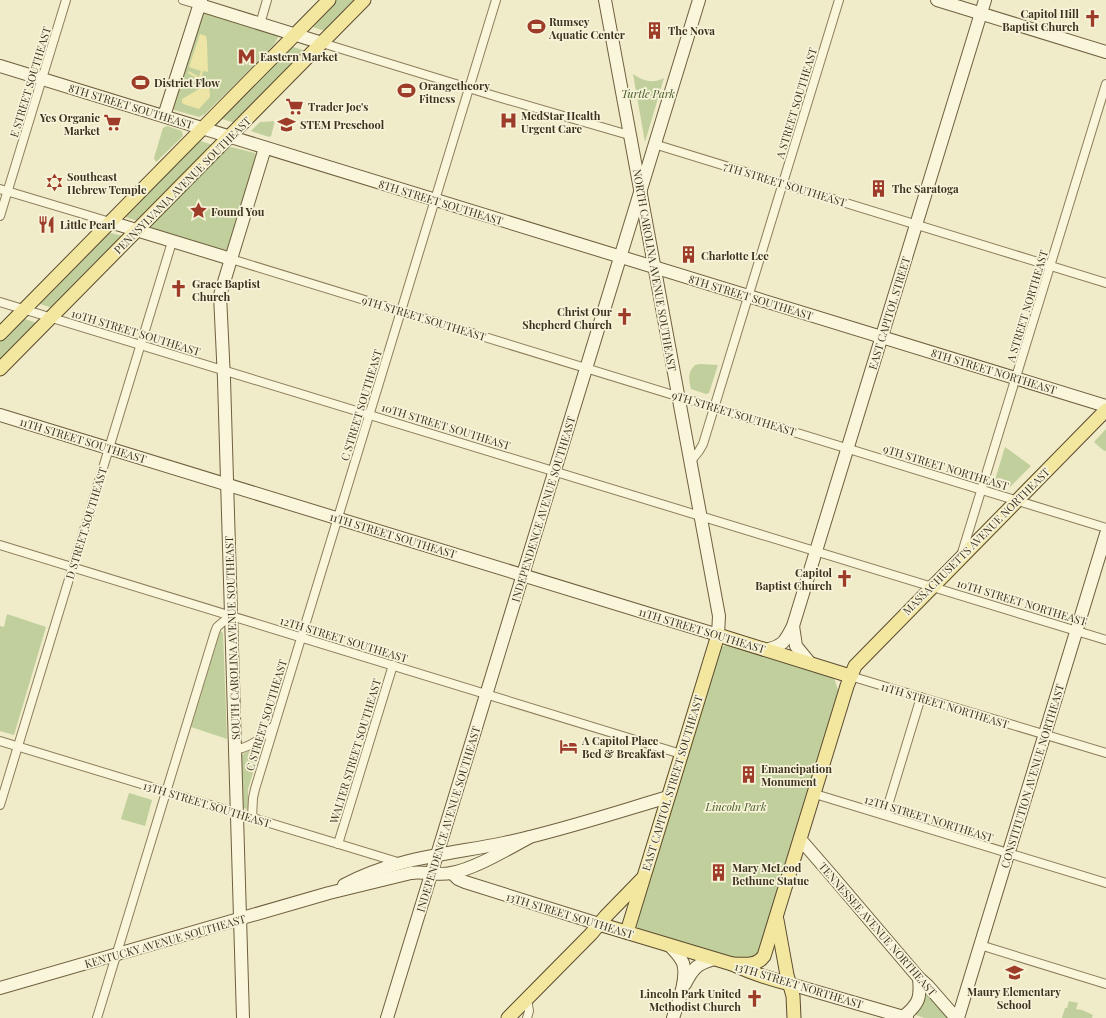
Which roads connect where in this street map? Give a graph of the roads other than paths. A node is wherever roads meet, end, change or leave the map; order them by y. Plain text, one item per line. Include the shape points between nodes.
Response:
1 (66, 0) edge
2 (183, 0) edge
3 (267, 0) edge
4 (329, 0) edge
5 (364, 0) edge
6 (496, 0) edge
7 (605, 0) edge
8 (699, 0) edge
9 (839, 0) edge
10 (937, 0) edge
11 (985, 0) edge
12 (201, 3) edge
13 (981, 13) junction
14 (260, 24) junction
15 (295, 35) junction
16 (322, 43) junction
17 (1106, 52) edge
18 (0, 66) edge
19 (42, 79) junction
20 (1106, 84) edge
21 (469, 88) junction
22 (164, 116) junction
23 (203, 128) junction
24 (629, 135) junction
25 (229, 137) junction
26 (654, 144) junction
27 (265, 148) junction
28 (783, 184) junction
29 (4, 190) edge
30 (640, 190) junction
31 (435, 200) junction
32 (0, 216) edge
33 (110, 222) junction
34 (916, 225) junction
35 (137, 231) junction
36 (172, 242) junction
37 (620, 257) junction
38 (231, 259) junction
39 (1050, 266) junction
40 (655, 267) junction
41 (1106, 283) edge
42 (748, 296) junction
43 (0, 302) edge
44 (24, 310) junction
45 (401, 311) junction
46 (51, 318) junction
47 (0, 334) edge
48 (882, 337) junction
49 (140, 344) junction
50 (586, 368) junction
51 (0, 369) edge
52 (224, 370) junction
53 (1016, 377) junction
54 (678, 396) junction
55 (1106, 406) edge
56 (714, 407) junction
57 (1106, 410) edge
58 (0, 415) edge
59 (370, 415) junction
60 (109, 448) junction
61 (848, 448) junction
62 (690, 461) junction
63 (555, 471) junction
64 (227, 484) junction
65 (982, 489) junction
66 (1017, 500) junction
67 (701, 516) junction
68 (338, 518) junction
69 (1106, 528) edge
70 (1106, 534) edge
71 (0, 545) edge
72 (816, 551) junction
73 (961, 557) junction
74 (72, 567) junction
75 (522, 574) junction
76 (932, 586) junction
77 (230, 616) junction
78 (793, 626) junction
79 (1076, 631) junction
80 (718, 635) junction
81 (301, 637) junction
82 (1106, 640) edge
83 (765, 650) junction
84 (785, 656) joint
85 (810, 663) junction
86 (393, 665) junction
87 (850, 676) junction
88 (486, 694) junction
89 (921, 697) junction
90 (274, 727) junction
91 (1045, 735) junction
92 (0, 741) edge
93 (18, 746) junction
94 (235, 750) junction
95 (1106, 753) edge
96 (681, 754) junction
97 (166, 792) junction
98 (815, 794) junction
99 (668, 797) junction
100 (0, 805) edge
101 (237, 813) junction
102 (884, 815) junction
103 (252, 818) junction
104 (530, 837) junction
105 (800, 840) junction
106 (338, 844) junction
107 (1008, 854) junction
108 (437, 855) junction
109 (404, 869) junction
110 (431, 873) junction
111 (452, 873) junction
112 (1106, 874) edge
113 (644, 878) junction
114 (1105, 883) edge
115 (776, 917) junction
116 (240, 919) junction
117 (599, 924) junction
118 (627, 932) junction
119 (669, 945) junction
120 (980, 945) junction
121 (691, 952) joint
122 (116, 955) junction
123 (714, 959) junction
124 (732, 964) junction
125 (919, 978) junction
126 (790, 984) junction
127 (1106, 984) edge
128 (0, 988) edge
129 (682, 989) junction
130 (527, 999) junction
131 (905, 1017) edge
132 (97, 1018) edge
133 (243, 1018) edge
134 (387, 1018) edge
135 (508, 1018) edge
136 (527, 1018) edge
137 (673, 1018) edge
138 (794, 1018) edge
139 (957, 1018) edge

1 - 19 street, E STREET SOUTHEAST
2 - 12 street
3 - 14 street
4 - 15 main road
5 - 16 main road, PENNSYLVANIA AVENUE SOUTHEAST
6 - 21 street, C STREET SOUTHEAST
7 - 24 main road, NORTH CAROLINA AVENUE SOUTHEAST
8 - 26 main road, INDEPENDENCE AVENUE SOUTHEAST
9 - 28 street, A STREET SOUTHEAST
10 - 13 main road
11 - 13 main road, EAST CAPITOL STREET
12 - 14 main road
12 - 22 main road
13 - 17 main road
13 - 34 main road, EAST CAPITOL STREET
14 - 15 main road
15 - 16 main road
15 - 23 main road
16 - 21 street
16 - 25 main road, PENNSYLVANIA AVENUE SOUTHEAST
18 - 19 main road, 8TH STREET SOUTHEAST
19 - 22 main road, 8TH STREET SOUTHEAST
19 - 29 street, E STREET SOUTHEAST
20 - 39 street, A STREET NORTHEAST
21 - 24 street
21 - 31 street, C STREET SOUTHEAST
22 - 23 main road, 8TH STREET SOUTHEAST
23 - 25 main road, 8TH STREET SOUTHEAST
23 - 33 main road
24 - 30 main road, NORTH CAROLINA AVENUE SOUTHEAST
25 - 27 main road, 8TH STREET SOUTHEAST
25 - 35 main road, PENNSYLVANIA AVENUE SOUTHEAST
26 - 28 street, 7TH STREET SOUTHEAST
26 - 30 main road, INDEPENDENCE AVENUE SOUTHEAST
27 - 31 main road, 8TH STREET SOUTHEAST
27 - 38 main road
28 - 34 street, 7TH STREET SOUTHEAST
28 - 42 street, A STREET SOUTHEAST
29 - 32 street, E STREET SOUTHEAST
29 - 33 street, 9TH STREET SOUTHEAST
30 - 37 main road, INDEPENDENCE AVENUE SOUTHEAST
30 - 40 main road, NORTH CAROLINA AVENUE SOUTHEAST
31 - 37 main road, 8TH STREET SOUTHEAST
31 - 45 street, C STREET SOUTHEAST
33 - 35 main road, 9TH STREET SOUTHEAST
33 - 44 main road
34 - 39 street, 7TH STREET SOUTHEAST
34 - 48 main road, EAST CAPITOL STREET
35 - 36 main road, 9TH STREET SOUTHEAST
35 - 46 main road, PENNSYLVANIA AVENUE SOUTHEAST
36 - 38 main road, 9TH STREET SOUTHEAST
36 - 49 street, D STREET SOUTHEAST
37 - 40 main road, 8TH STREET SOUTHEAST
37 - 50 main road, INDEPENDENCE AVENUE SOUTHEAST
38 - 45 street, 9TH STREET SOUTHEAST
38 - 52 main road, SOUTH CAROLINA AVENUE SOUTHEAST via 220,295
39 - 41 street, 7TH STREET SOUTHEAST
39 - 53 street, A STREET NORTHEAST
40 - 42 main road, 8TH STREET SOUTHEAST
40 - 54 main road, NORTH CAROLINA AVENUE SOUTHEAST
42 - 48 main road, 8TH STREET SOUTHEAST
42 - 56 street, A STREET SOUTHEAST
43 - 44 street, 10TH STREET SOUTHEAST
44 - 46 street, 10TH STREET SOUTHEAST
44 - 47 main road
45 - 50 street, 9TH STREET SOUTHEAST
45 - 59 street, C STREET SOUTHEAST
46 - 49 street, 10TH STREET SOUTHEAST
46 - 51 main road, PENNSYLVANIA AVENUE SOUTHEAST
48 - 53 main road, 8TH STREET NORTHEAST
48 - 61 main road, EAST CAPITOL STREET
49 - 52 street, 10TH STREET SOUTHEAST
49 - 60 street, D STREET SOUTHEAST
50 - 54 street, 9TH STREET SOUTHEAST
50 - 63 main road, INDEPENDENCE AVENUE SOUTHEAST
52 - 59 street, 10TH STREET SOUTHEAST
52 - 64 main road, SOUTH CAROLINA AVENUE SOUTHEAST
53 - 55 main road, 8TH STREET NORTHEAST
53 - 65 street, A STREET NORTHEAST
54 - 56 street, 9TH STREET SOUTHEAST
54 - 62 main road, NORTH CAROLINA AVENUE SOUTHEAST
56 - 61 street, 9TH STREET SOUTHEAST
56 - 62 street, A STREET SOUTHEAST via 702,446
57 - 66 main road, MASSACHUSETTS AVENUE NORTHEAST
58 - 60 main road, 11TH STREET SOUTHEAST
59 - 63 street, 10TH STREET SOUTHEAST
59 - 68 street, C STREET SOUTHEAST
60 - 64 main road, 11TH STREET SOUTHEAST
60 - 74 street, D STREET SOUTHEAST
61 - 65 street, 9TH STREET NORTHEAST
61 - 72 main road, EAST CAPITOL STREET
62 - 67 main road, NORTH CAROLINA AVENUE SOUTHEAST
63 - 67 street, 10TH STREET SOUTHEAST
63 - 75 main road, INDEPENDENCE AVENUE SOUTHEAST
64 - 68 main road, 11TH STREET SOUTHEAST
64 - 77 main road, SOUTH CAROLINA AVENUE SOUTHEAST
65 - 66 street, 9TH STREET NORTHEAST
65 - 73 street, A STREET NORTHEAST
66 - 69 street, 9TH STREET NORTHEAST
66 - 73 main road, MASSACHUSETTS AVENUE NORTHEAST
67 - 72 street, 10TH STREET SOUTHEAST
67 - 80 main road, NORTH CAROLINA AVENUE SOUTHEAST via 719,616
68 - 75 main road, 11TH STREET SOUTHEAST
68 - 81 street, C STREET SOUTHEAST
70 - 79 main road, CONSTITUTION AVENUE NORTHEAST
71 - 74 street, 12TH STREET SOUTHEAST
72 - 76 street, 10TH STREET NORTHEAST
72 - 78 main road, EAST CAPITOL STREET
73 - 76 main road, MASSACHUSETTS AVENUE NORTHEAST
74 - 77 street, 12TH STREET SOUTHEAST
74 - 93 street, D STREET SOUTHEAST
75 - 80 main road, 11TH STREET SOUTHEAST
75 - 88 main road, INDEPENDENCE AVENUE SOUTHEAST
76 - 79 street, 10TH STREET NORTHEAST
76 - 87 main road, MASSACHUSETTS AVENUE NORTHEAST via 864,656
77 - 81 street, 12TH STREET SOUTHEAST
77 - 94 main road, SOUTH CAROLINA AVENUE SOUTHEAST
77 - 97 street via 217,627
78 - 83 main road via 784,643 777,648
78 - 85 main road via 796,646
79 - 82 street, 10TH STREET NORTHEAST
79 - 91 main road, CONSTITUTION AVENUE NORTHEAST
80 - 83 main road, 11TH STREET SOUTHEAST
80 - 96 main road, EAST CAPITOL STREET SOUTHEAST
81 - 86 street, 12TH STREET SOUTHEAST
81 - 90 street, C STREET SOUTHEAST
83 - 84 main road, 11TH STREET SOUTHEAST
84 - 85 main road, 11TH STREET NORTHEAST
85 - 87 main road, 11TH STREET NORTHEAST
86 - 88 street, 12TH STREET SOUTHEAST
86 - 106 street, WALTER STREET SOUTHEAST
87 - 89 street, 11TH STREET NORTHEAST
87 - 98 main road, MASSACHUSETTS AVENUE NORTHEAST
88 - 96 street, 12TH STREET SOUTHEAST
88 - 108 main road, INDEPENDENCE AVENUE SOUTHEAST
89 - 91 street, 11TH STREET NORTHEAST
89 - 102 street
90 - 94 street via 254,744
90 - 103 street, C STREET SOUTHEAST via 254,793
91 - 95 street, 11TH STREET NORTHEAST
91 - 107 main road, CONSTITUTION AVENUE NORTHEAST
92 - 93 street, 13TH STREET SOUTHEAST
93 - 97 street, 13TH STREET SOUTHEAST
93 - 100 street, D STREET SOUTHEAST
94 - 101 main road, SOUTH CAROLINA AVENUE SOUTHEAST
96 - 99 main road, EAST CAPITOL STREET SOUTHEAST
97 - 101 street, 13TH STREET SOUTHEAST
97 - 122 street
98 - 102 street, 12TH STREET NORTHEAST
98 - 105 main road, MASSACHUSETTS AVENUE NORTHEAST
99 - 104 main road, KENTUCKY AVENUE SOUTHEAST
99 - 113 main road, EAST CAPITOL STREET SOUTHEAST
101 - 103 street, 13TH STREET SOUTHEAST
101 - 116 main road, SOUTH CAROLINA AVENUE SOUTHEAST
102 - 107 street, 12TH STREET NORTHEAST
103 - 106 street, 13TH STREET SOUTHEAST
104 - 108 main road, KENTUCKY AVENUE SOUTHEAST
104 - 111 main road, KENTUCKY AVENUE SOUTHEAST via 464,870
105 - 115 main road, MASSACHUSETTS AVENUE NORTHEAST
105 - 125 main road, TENNESSEE AVENUE NORTHEAST
106 - 109 street, 13TH STREET SOUTHEAST
107 - 114 street, 12TH STREET NORTHEAST
107 - 120 main road, CONSTITUTION AVENUE NORTHEAST
108 - 109 main road, KENTUCKY AVENUE SOUTHEAST
108 - 110 main road, INDEPENDENCE AVENUE SOUTHEAST
109 - 110 main road, KENTUCKY AVENUE SOUTHEAST via 416,873
109 - 116 main road, KENTUCKY AVENUE SOUTHEAST
110 - 111 main road, KENTUCKY AVENUE SOUTHEAST
110 - 134 main road, INDEPENDENCE AVENUE SOUTHEAST
111 - 117 main road, 13TH STREET SOUTHEAST via 465,882
112 - 114 street
113 - 117 main road
113 - 118 main road, EAST CAPITOL STREET SOUTHEAST
115 - 124 main road, MASSACHUSETTS AVENUE NORTHEAST via 762,959 752,964
115 - 126 main road
116 - 122 main road, KENTUCKY AVENUE SOUTHEAST
116 - 133 main road, SOUTH CAROLINA AVENUE SOUTHEAST
117 - 118 main road, 13TH STREET SOUTHEAST
117 - 130 main road
118 - 119 main road, 13TH STREET SOUTHEAST
119 - 121 main road, 13TH STREET SOUTHEAST
119 - 129 main road via 683,962
120 - 127 street
120 - 139 main road, CONSTITUTION AVENUE NORTHEAST
121 - 123 main road, 13TH STREET NORTHEAST
122 - 128 main road, KENTUCKY AVENUE SOUTHEAST
122 - 132 street
123 - 124 main road, 13TH STREET NORTHEAST
123 - 129 main road via 697,966
124 - 126 main road, 13TH STREET NORTHEAST
125 - 131 main road via 918,1001
125 - 139 main road, TENNESSEE AVENUE NORTHEAST
126 - 131 main road, 13TH STREET NORTHEAST
126 - 138 main road via 794,1000
129 - 137 main road
130 - 135 main road
130 - 136 street

